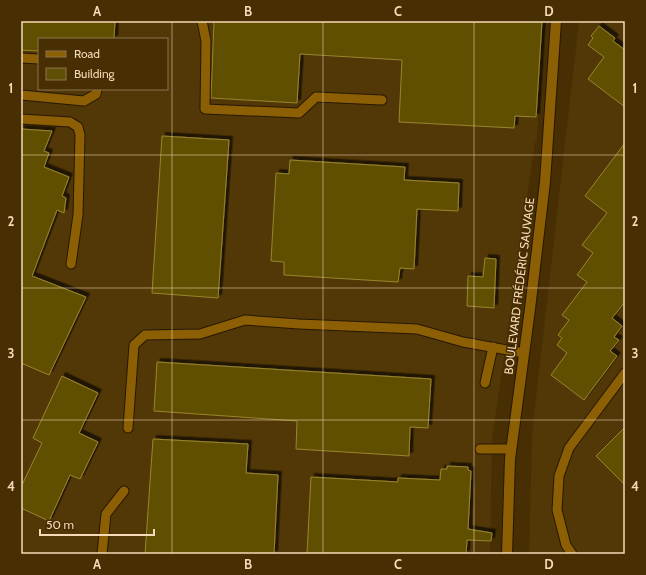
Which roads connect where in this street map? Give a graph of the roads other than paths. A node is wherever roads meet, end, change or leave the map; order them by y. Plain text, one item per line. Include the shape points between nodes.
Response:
1 (202, 21) edge
2 (556, 21) edge
3 (21, 58) edge
4 (38, 59) edge
5 (97, 90) edge
6 (21, 95) edge
7 (382, 100) dead end
8 (21, 119) edge
9 (71, 264) dead end
10 (493, 347) junction
11 (524, 353) junction
12 (625, 373) edge
13 (485, 383) dead end
14 (128, 428) dead end
15 (480, 449) dead end
16 (511, 449) junction
17 (124, 491) dead end
18 (102, 554) edge
19 (507, 554) edge
20 (572, 554) edge

1 - 7 lane via 206,41 205,109 299,113 316,97
2 - 11 street, BOULEVARD FRÉDÉRIC SAUVAGE via 545,182
3 - 4 lane
5 - 6 lane via 96,94 84,101
8 - 9 lane via 70,122 78,127 78,215
10 - 11 lane
10 - 13 lane
10 - 14 lane via 463,342 417,329 245,320 200,334 145,335 134,345
11 - 16 street, BOULEVARD FRÉDÉRIC SAUVAGE
12 - 20 lane via 569,448 559,476 556,510 566,545
15 - 16 lane
16 - 19 street, BOULEVARD FRÉDÉRIC SAUVAGE
17 - 18 lane via 106,514

